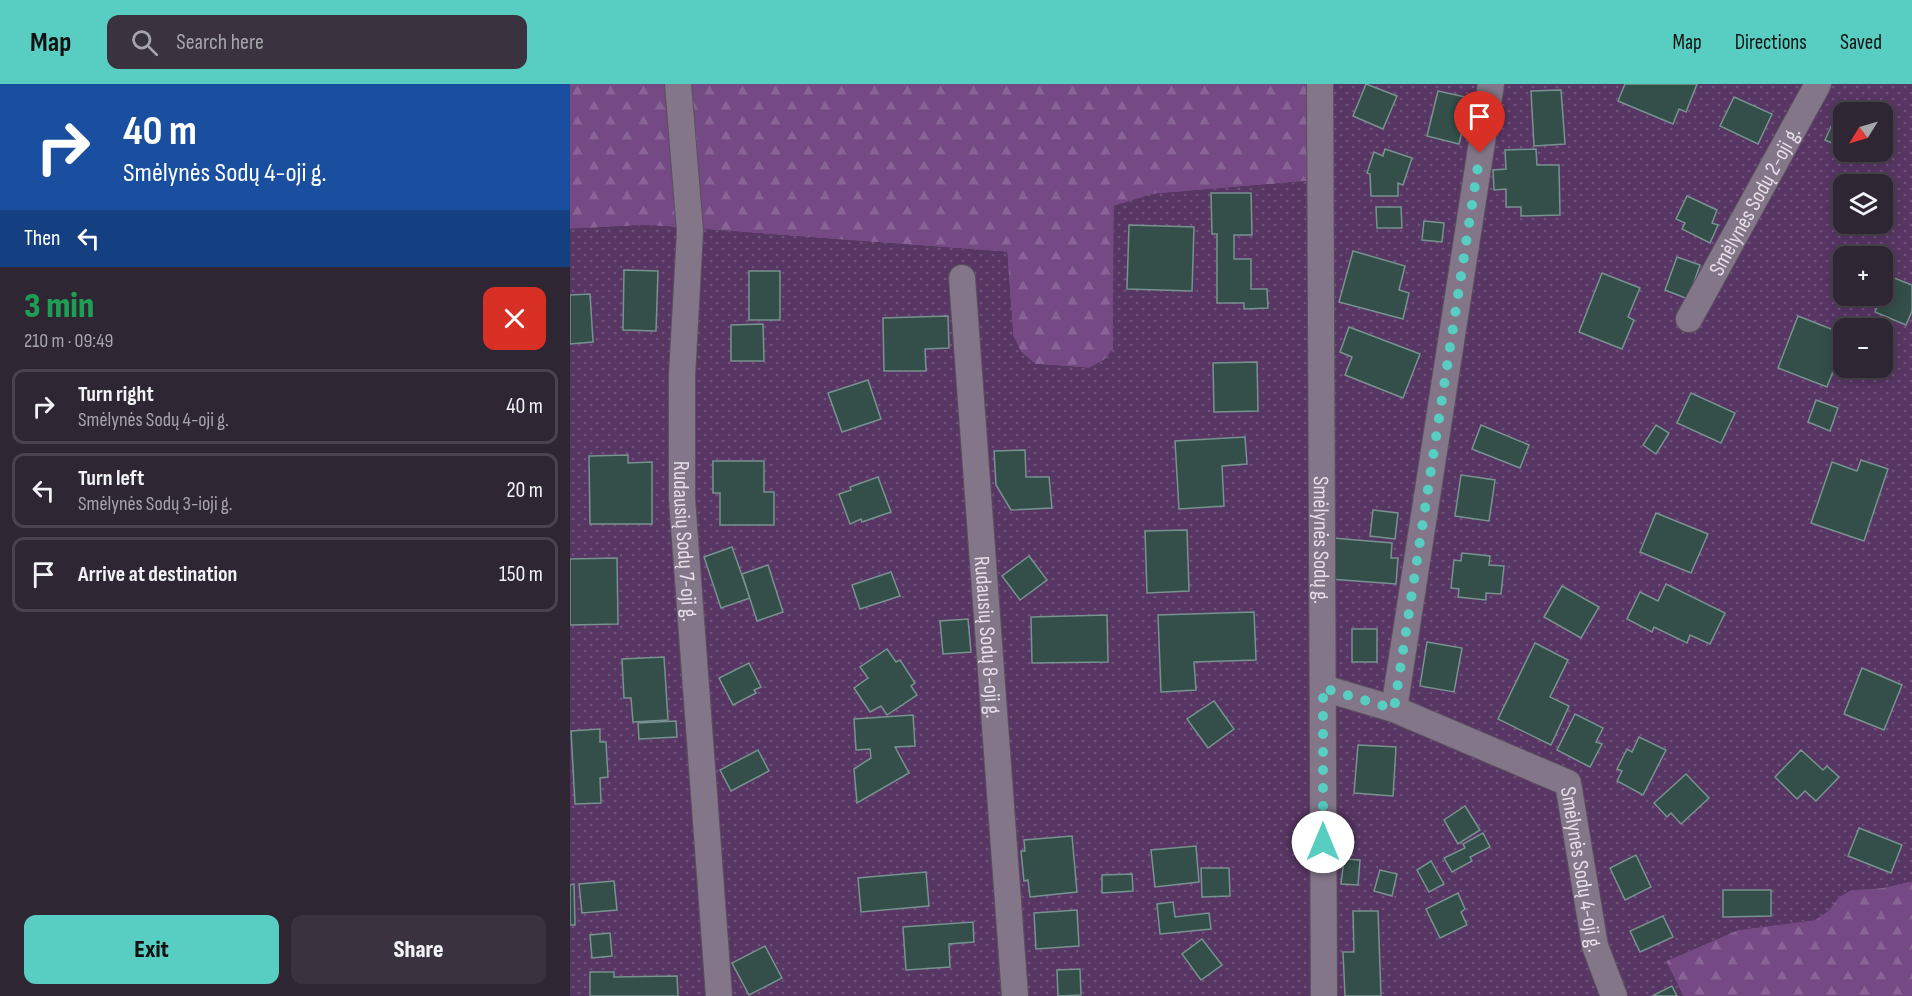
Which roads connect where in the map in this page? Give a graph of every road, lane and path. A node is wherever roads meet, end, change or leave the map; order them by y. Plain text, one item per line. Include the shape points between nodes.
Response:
1 (678, 84) edge
2 (1320, 84) edge
3 (1491, 84) edge
4 (1818, 84) edge
5 (962, 278) dead end
6 (1689, 319) dead end
7 (1323, 688) junction
8 (1394, 709) junction
9 (719, 996) edge
10 (1015, 996) edge
11 (1324, 996) edge
12 (1614, 996) edge

1 - 9 street, Rudausių Sodų 7-oji g. via 690,231 682,376 682,499
2 - 7 street, Smėlynės Sodų g.
3 - 8 street
4 - 6 street, Smėlynės Sodų 2-oji g.
5 - 10 street, Rudausių Sodų 8-oji g.
7 - 8 street, Smėlynės Sodų 4-oji g.
7 - 11 street, Smėlynės Sodų g.
8 - 12 street, Smėlynės Sodų 4-oji g. via 1568,783 1595,946

